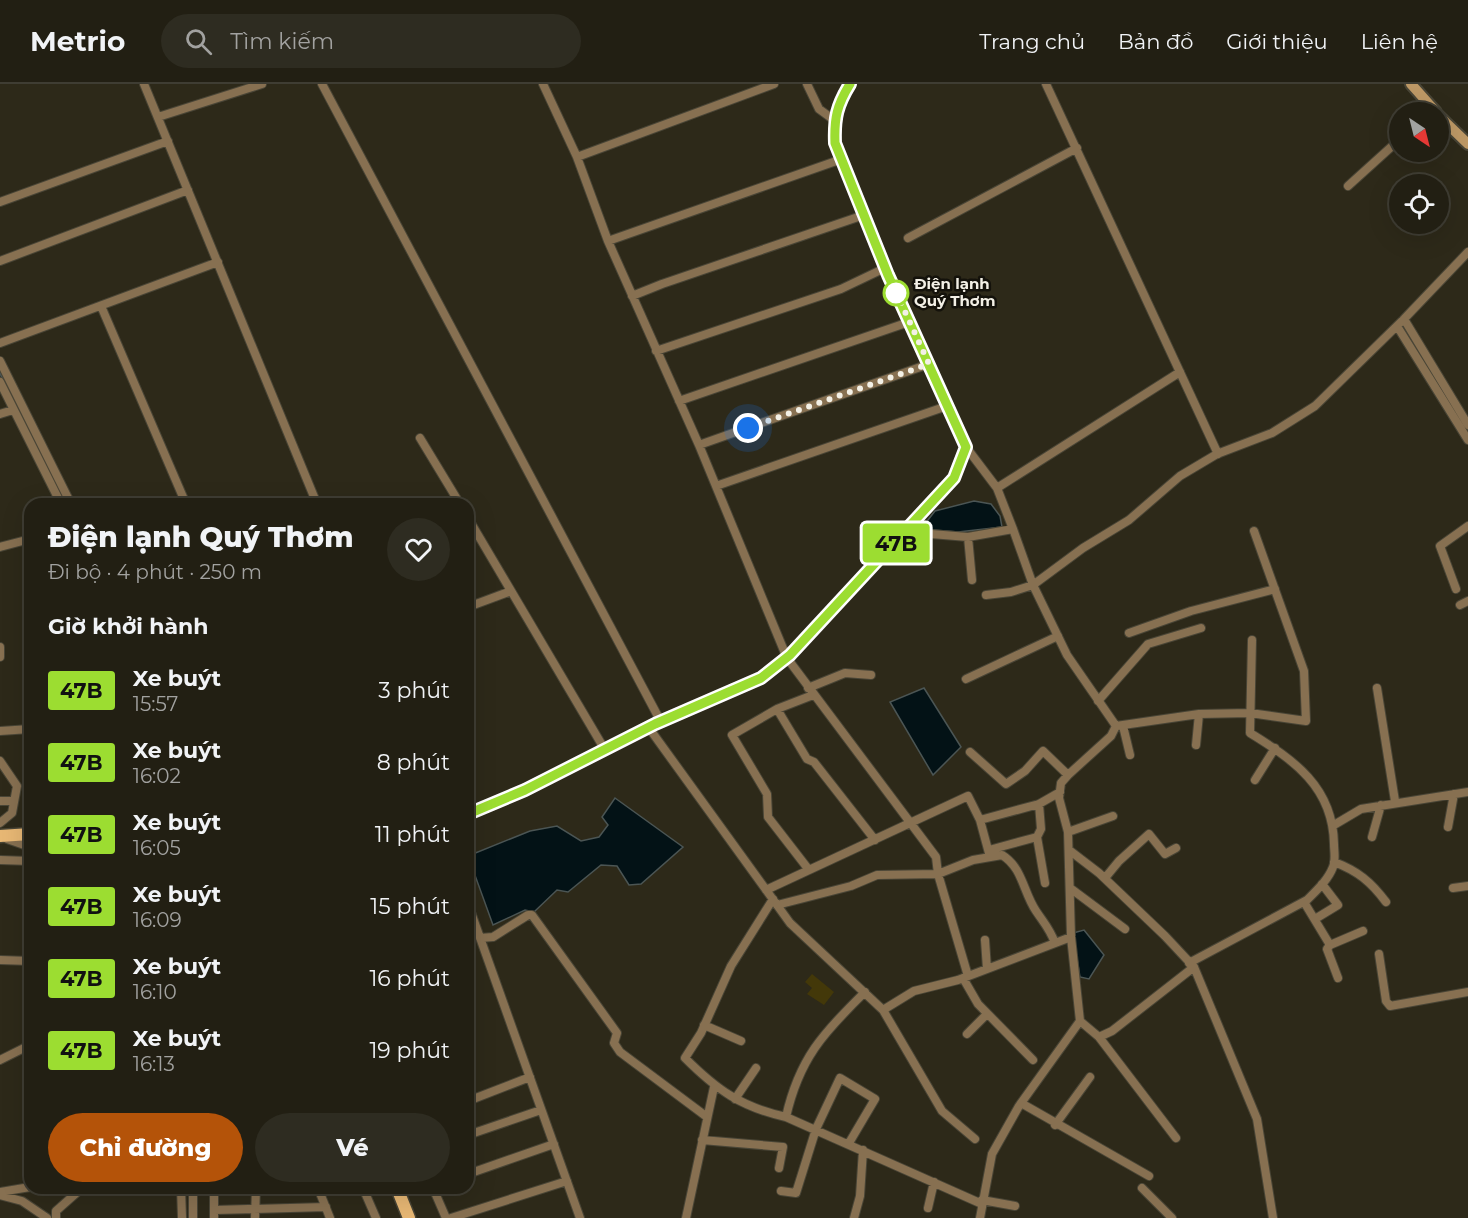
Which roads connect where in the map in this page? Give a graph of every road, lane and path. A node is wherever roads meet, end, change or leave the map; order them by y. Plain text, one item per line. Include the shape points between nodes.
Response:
1 (144, 84) edge
2 (260, 84) edge
3 (322, 84) edge
4 (543, 84) edge
5 (774, 84) edge
6 (807, 84) edge
7 (850, 84) edge
8 (1046, 84) edge
9 (1411, 84) edge
10 (1425, 102) edge
11 (158, 117) junction
12 (834, 120) junction
13 (1449, 127) edge
14 (168, 141) junction
15 (1468, 144) edge
16 (1077, 148) junction
17 (1389, 149) edge
18 (577, 157) junction
19 (842, 159) junction
20 (1348, 186) dead end
21 (188, 190) junction
22 (0, 202) edge
23 (864, 215) junction
24 (908, 238) dead end
25 (608, 241) junction
26 (1468, 252) edge
27 (0, 261) edge
28 (218, 262) junction
29 (885, 268) junction
30 (632, 296) junction
31 (101, 306) junction
32 (1404, 319) junction
33 (909, 322) junction
34 (1397, 326) junction
35 (0, 343) edge
36 (656, 351) junction
37 (0, 361) edge
38 (929, 364) junction
39 (1180, 372) junction
40 (0, 382) edge
41 (679, 400) junction
42 (947, 406) junction
43 (14, 410) junction
44 (0, 414) edge
45 (1468, 425) edge
46 (420, 438) dead end
47 (1468, 440) edge
48 (699, 445) junction
49 (966, 447) junction
50 (1218, 454) junction
51 (716, 486) junction
52 (997, 488) junction
53 (58, 498) edge
54 (68, 498) edge
55 (183, 498) edge
56 (315, 498) edge
57 (455, 498) edge
58 (1468, 526) edge
59 (474, 528) edge
60 (1013, 529) junction
61 (1254, 531) dead end
62 (906, 532) junction
63 (968, 537) junction
64 (24, 541) edge
65 (0, 547) edge
66 (972, 580) dead end
67 (1033, 585) junction
68 (1275, 589) junction
69 (1456, 589) dead end
70 (511, 591) junction
71 (986, 595) dead end
72 (1468, 601) edge
73 (1460, 605) dead end
74 (474, 606) edge
75 (1202, 628) dead end
76 (1129, 633) dead end
77 (1058, 636) junction
78 (1252, 640) dead end
79 (0, 647) edge
80 (0, 657) edge
81 (787, 658) junction
82 (871, 675) dead end
83 (966, 680) dead end
84 (807, 688) junction
85 (1377, 688) dead end
86 (813, 695) junction
87 (1098, 701) junction
88 (777, 709) junction
89 (1250, 712) junction
90 (1199, 714) junction
91 (661, 722) junction
92 (1120, 726) junction
93 (649, 728) junction
94 (24, 729) edge
95 (0, 731) edge
96 (1196, 745) dead end
97 (1275, 748) junction
98 (605, 750) junction
99 (970, 752) dead end
100 (1130, 755) dead end
101 (0, 761) edge
102 (1068, 775) junction
103 (1255, 780) dead end
104 (1060, 792) junction
105 (1468, 792) edge
106 (1455, 794) junction
107 (0, 801) edge
108 (14, 801) junction
109 (1395, 801) junction
110 (1039, 804) junction
111 (1381, 805) junction
112 (474, 811) edge
113 (1113, 816) dead end
114 (980, 820) junction
115 (0, 823) edge
116 (912, 823) junction
117 (1334, 825) junction
118 (1448, 827) dead end
119 (1068, 832) junction
120 (24, 834) edge
121 (0, 836) edge
122 (1037, 837) junction
123 (1372, 837) dead end
124 (874, 840) junction
125 (24, 845) edge
126 (1176, 848) dead end
127 (1068, 850) junction
128 (990, 854) junction
129 (0, 860) edge
130 (24, 861) edge
131 (1334, 862) junction
132 (809, 870) junction
133 (938, 874) junction
134 (1105, 878) junction
135 (1045, 883) dead end
136 (1322, 884) junction
137 (1468, 886) edge
138 (1070, 888) junction
139 (1453, 888) dead end
140 (766, 890) junction
141 (775, 902) junction
142 (1304, 902) junction
143 (1386, 902) dead end
144 (1315, 919) junction
145 (474, 921) edge
146 (1125, 929) dead end
147 (1363, 931) dead end
148 (1071, 937) junction
149 (480, 938) junction
150 (985, 940) dead end
151 (1055, 943) junction
152 (1330, 945) junction
153 (1380, 954) dead end
154 (0, 960) edge
155 (24, 961) edge
156 (1192, 965) junction
157 (987, 969) junction
158 (965, 977) junction
159 (1338, 978) dead end
160 (865, 992) junction
161 (1468, 992) edge
162 (883, 1010) junction
163 (987, 1014) junction
164 (1080, 1021) junction
165 (704, 1025) junction
166 (967, 1034) dead end
167 (1099, 1037) junction
168 (741, 1041) dead end
169 (24, 1048) edge
170 (0, 1060) edge
171 (1033, 1060) dead end
172 (756, 1068) dead end
173 (530, 1077) junction
174 (1090, 1077) dead end
175 (714, 1087) junction
176 (474, 1099) edge
177 (735, 1099) junction
178 (1021, 1103) junction
179 (541, 1110) junction
180 (707, 1117) junction
181 (786, 1117) junction
182 (1055, 1125) junction
183 (816, 1129) junction
184 (474, 1133) edge
185 (1176, 1138) dead end
186 (975, 1139) dead end
187 (702, 1140) junction
188 (849, 1143) junction
189 (554, 1144) junction
190 (863, 1150) junction
191 (778, 1168) dead end
192 (474, 1172) edge
193 (1149, 1176) dead end
194 (567, 1180) junction
195 (934, 1182) junction
196 (24, 1188) edge
197 (1142, 1188) dead end
198 (781, 1191) dead end
199 (0, 1194) edge
200 (75, 1194) edge
201 (181, 1194) edge
202 (193, 1194) edge
203 (214, 1194) edge
204 (256, 1194) edge
205 (321, 1194) edge
206 (366, 1194) edge
207 (399, 1194) edge
208 (436, 1194) edge
209 (982, 1202) junction
210 (1015, 1206) dead end
211 (326, 1207) junction
212 (928, 1208) dead end
213 (214, 1214) edge
214 (256, 1214) edge
215 (577, 1217) edge
216 (48, 1218) edge
217 (56, 1218) edge
218 (182, 1218) edge
219 (193, 1218) edge
220 (330, 1218) edge
221 (376, 1218) edge
222 (409, 1218) edge
223 (446, 1218) edge
224 (451, 1218) edge
225 (686, 1218) edge
226 (854, 1218) edge
227 (980, 1218) edge
228 (1172, 1218) edge
229 (1273, 1218) edge

1 - 11 street
2 - 11 street
3 - 91 street
4 - 18 street
5 - 18 street
6 - 12 street via 819,109
7 - 12 street via 838,103
8 - 16 street
9 - 10 street
11 - 14 street
12 - 19 street via 835,143
13 - 15 street
14 - 21 street
14 - 22 street
16 - 24 street
16 - 39 street
17 - 20 street
18 - 25 street
19 - 23 street
19 - 25 street
21 - 27 street
21 - 28 street
23 - 29 street
23 - 30 street
25 - 30 street
26 - 32 street
28 - 31 street
28 - 56 street
29 - 33 street
29 - 36 street via 841,289
30 - 36 street
31 - 35 street
31 - 55 street
32 - 34 street
32 - 45 street
33 - 38 street
33 - 41 street
34 - 47 street
34 - 50 street via 1315,406 1272,433
36 - 41 street
37 - 54 street
38 - 42 street
38 - 48 street
39 - 50 street
39 - 52 street
40 - 43 street
41 - 48 street
42 - 49 street
42 - 51 street
43 - 44 street
43 - 53 street
46 - 57 street
48 - 51 street
49 - 52 street
49 - 62 street via 954,478
50 - 67 street via 1180,476 1129,520
51 - 81 street
52 - 60 street
58 - 69 street via 1440,546
59 - 70 street
60 - 63 street
60 - 67 street
61 - 68 street
62 - 63 street
62 - 81 street
63 - 66 street
64 - 65 street
67 - 71 street
67 - 77 street
68 - 76 street via 1191,611
68 - 89 street via 1304,671 1306,721
70 - 74 street
70 - 98 street
72 - 73 street
75 - 87 street via 1148,644
77 - 83 street
77 - 87 street
78 - 89 street
79 - 80 street
81 - 84 street
81 - 91 street via 761,678
82 - 84 street via 845,673
84 - 86 street
85 - 109 street
86 - 88 street
86 - 116 street
87 - 92 street
88 - 124 street via 807,759 814,762
88 - 132 street via 732,735 767,794 768,817
89 - 90 street
89 - 97 street via 1250,733
90 - 92 street
90 - 96 street
91 - 93 street
92 - 100 street
92 - 102 street
93 - 98 street
93 - 140 street
94 - 95 street
97 - 103 street
97 - 117 street via 1311,779 1326,802
98 - 112 street
99 - 102 street via 1006,784 1043,751
101 - 108 street via 16,786
102 - 104 street
104 - 110 street
104 - 119 street
105 - 106 street
106 - 109 street
106 - 118 street
107 - 108 street
108 - 115 street via 12,813
109 - 111 street
110 - 114 street
110 - 122 street via 1041,829
111 - 117 street via 1353,812
111 - 123 street
113 - 119 street
114 - 116 street via 968,796
114 - 128 street
116 - 124 street
116 - 133 street via 936,857
117 - 131 street
119 - 127 street
120 - 121 main road
121 - 125 street
122 - 128 street
122 - 135 street
124 - 132 street
126 - 134 street via 1165,854 1149,834
127 - 134 street
127 - 138 street
128 - 133 street
128 - 151 street via 1013,862
129 - 130 street
131 - 136 street
131 - 143 street via 1362,875
132 - 140 street
133 - 141 street via 877,875 851,886
133 - 158 street
134 - 156 street
136 - 142 street
136 - 144 street via 1338,905
137 - 139 street
138 - 146 street
138 - 148 street
140 - 141 street
141 - 160 street via 790,923
141 - 165 street via 731,966
142 - 144 street
142 - 156 street
144 - 152 street
145 - 149 street
147 - 152 street
148 - 151 street
148 - 164 street
149 - 173 street
149 - 180 street via 493,937 532,915 617,1033 614,1043 620,1052
150 - 157 street
151 - 157 street
152 - 159 street via 1327,949
153 - 161 street via 1390,1006
154 - 155 street
156 - 167 street via 1112,1031
156 - 229 street via 1257,1119
157 - 158 street
158 - 162 street via 914,991
158 - 163 street
160 - 162 street
160 - 181 street via 810,1053 793,1086
162 - 186 street via 942,1111
163 - 166 street
163 - 171 street
164 - 167 street
164 - 178 street
165 - 168 street
165 - 175 street via 685,1058
167 - 185 street
169 - 170 street
172 - 177 street
173 - 176 street
173 - 179 street
174 - 182 street
175 - 177 street
175 - 180 street
177 - 181 street via 756,1111
178 - 182 street
178 - 209 street via 992,1154
179 - 184 street
179 - 189 street
180 - 187 street
181 - 183 street
182 - 193 street
183 - 188 street
183 - 188 street via 840,1078 875,1099
183 - 198 street via 796,1193
187 - 191 street via 783,1147
187 - 225 street
188 - 190 street
189 - 192 street
189 - 194 street
190 - 195 street
190 - 226 street via 860,1196
194 - 215 street
194 - 224 street
195 - 209 street
195 - 212 street
196 - 199 street
197 - 228 street
199 - 216 street via 22,1201
200 - 217 street via 56,1211
201 - 218 street
202 - 219 street
203 - 213 street
204 - 214 street
205 - 211 street
206 - 221 street
207 - 222 main road
208 - 223 street
209 - 210 street
209 - 227 street
211 - 214 street
211 - 220 street
213 - 214 street

